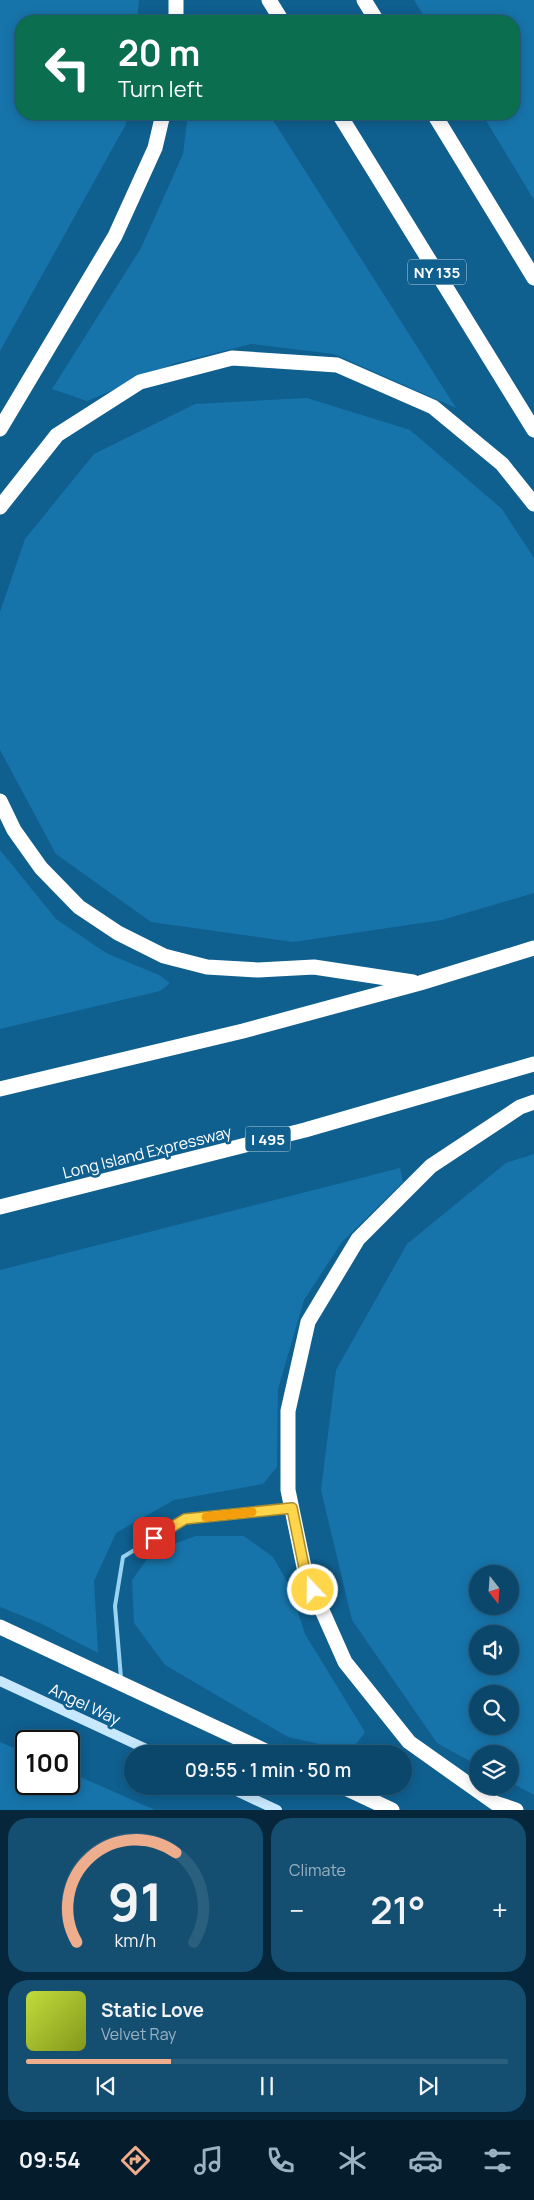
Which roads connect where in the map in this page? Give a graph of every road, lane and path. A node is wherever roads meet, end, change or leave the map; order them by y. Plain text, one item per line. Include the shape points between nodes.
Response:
1 (176, 0) edge
2 (269, 0) edge
3 (364, 0) edge
4 (176, 15) edge
5 (278, 15) edge
6 (373, 15) edge
7 (162, 120) edge
8 (343, 120) edge
9 (438, 120) edge
10 (534, 278) edge
11 (0, 429) edge
12 (534, 430) edge
13 (534, 504) edge
14 (0, 507) edge
15 (0, 801) edge
16 (534, 948) edge
17 (420, 984) junction
18 (534, 1064) edge
19 (0, 1089) edge
20 (534, 1102) edge
21 (0, 1207) edge
22 (292, 1508) junction
23 (0, 1627) edge
24 (0, 1681) edge
25 (122, 1684) junction
26 (138, 1745) edge
27 (253, 1745) edge
28 (245, 1795) edge
29 (360, 1795) edge
30 (277, 1810) edge
31 (392, 1810) edge
32 (516, 1810) edge

1 - 4 highway
2 - 5 highway
3 - 6 highway
7 - 11 highway via 155,148 115,236
8 - 12 highway, NY 135
9 - 10 highway
13 - 14 highway via 502,464 433,406 337,365 232,358 140,382 57,435
15 - 17 highway via 14,830 41,868 79,907 118,933 164,956 206,966 258,970 314,967
16 - 17 highway
17 - 19 highway via 243,1032
18 - 21 highway, Long Island Expressway / I 495 via 305,1130
20 - 22 highway via 520,1107 431,1166 358,1239 308,1322 288,1411 288,1490
22 - 25 lane via 185,1519 123,1557 114,1606
22 - 32 highway via 305,1572 345,1662 409,1742 495,1802
23 - 25 highway
24 - 26 main road, Angel Way
25 - 27 highway
28 - 30 main road
29 - 31 highway

